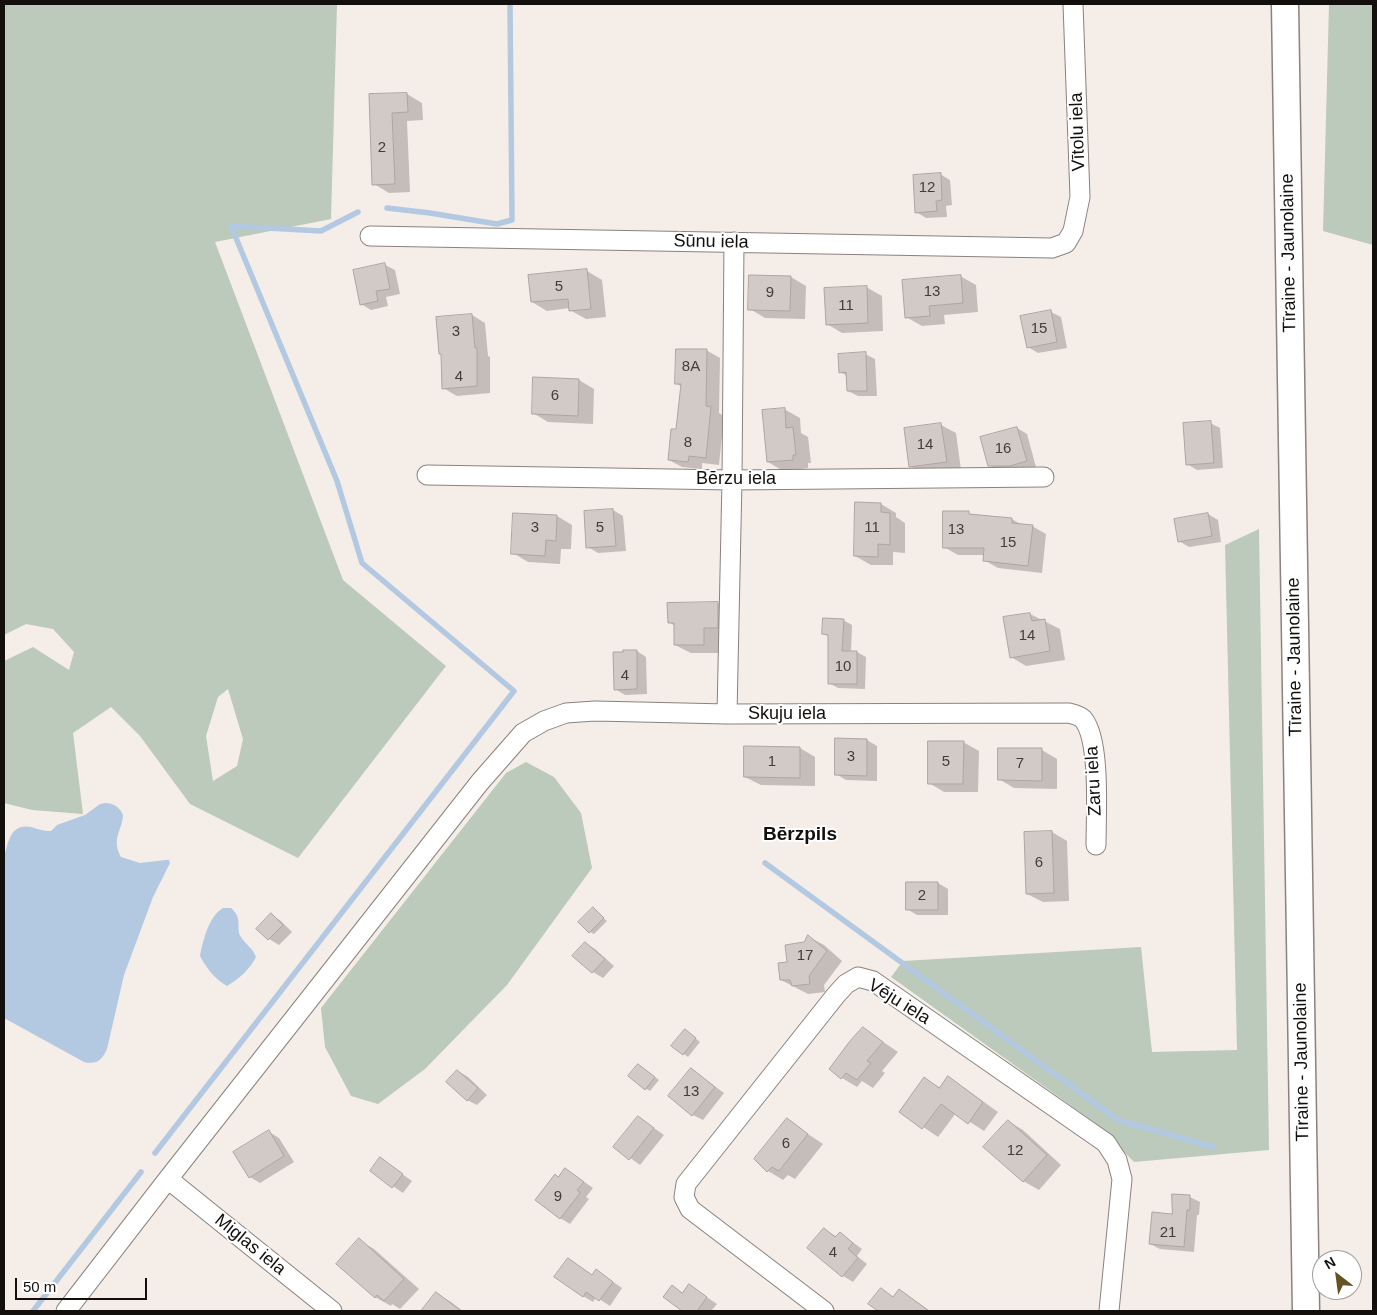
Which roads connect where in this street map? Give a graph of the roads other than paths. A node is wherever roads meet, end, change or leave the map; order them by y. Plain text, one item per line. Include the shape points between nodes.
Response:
1 (1073, 4) edge
2 (1285, 4) edge
3 (370, 236) dead end
4 (734, 242) junction
5 (1052, 248) joint
6 (428, 475) dead end
7 (1044, 477) dead end
8 (732, 480) junction
9 (1055, 712) joint
10 (727, 714) junction
11 (1096, 844) dead end
12 (168, 1178) junction
13 (66, 1311) edge
14 (332, 1311) edge
15 (824, 1311) edge
16 (1109, 1311) edge
17 (1306, 1311) edge

1 - 5 street, Vītolu iela via 1080,197 1073,231 1066,243
2 - 17 main road, Tīraine - Jaunolaine
3 - 4 street, Sūnu iela
4 - 5 street, Sūnu iela
4 - 8 street
6 - 8 street, Bērzu iela
7 - 8 street, Bērzu iela
8 - 10 street
9 - 10 street, Skuju iela
9 - 11 street, Zaru iela via 1082,718 1091,733 1096,770
10 - 12 street, Skuju iela via 566,713 523,732 480,782
12 - 13 street
12 - 14 street, Miglas iela
15 - 16 street, Vēju iela via 690,1209 684,1197 686,1184 846,984 858,977 874,981 1106,1143 1117,1160 1122,1179

